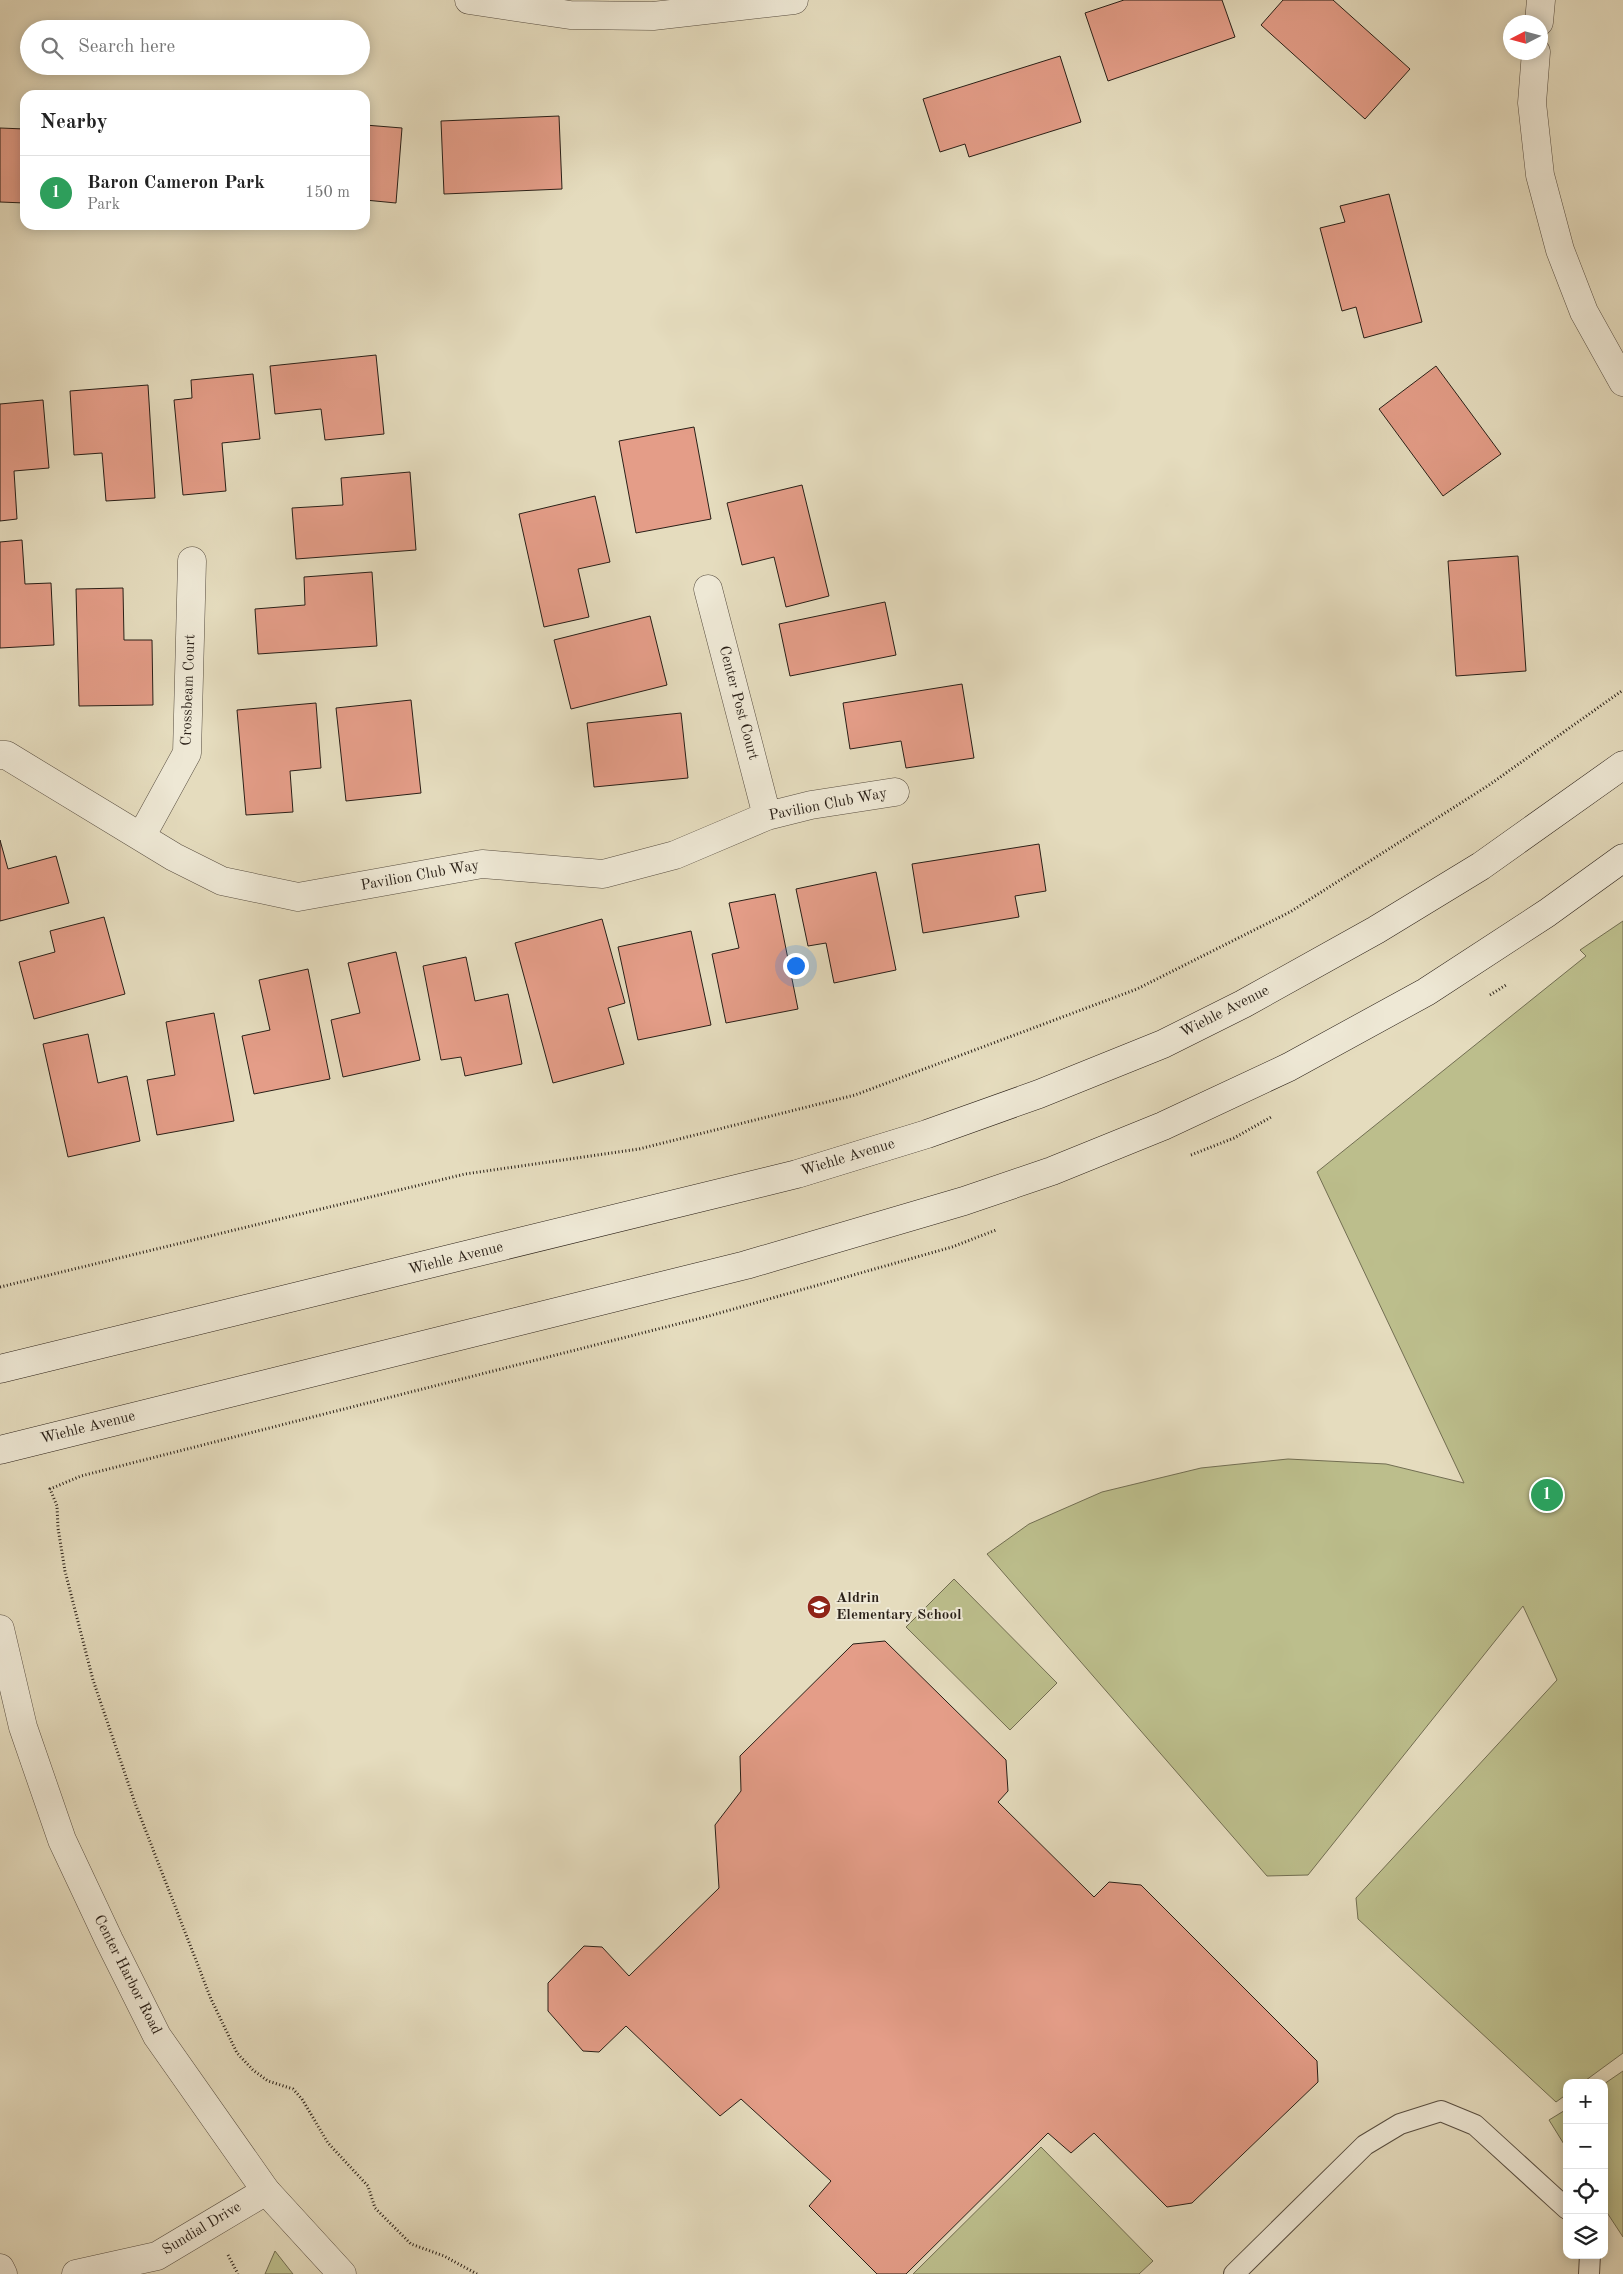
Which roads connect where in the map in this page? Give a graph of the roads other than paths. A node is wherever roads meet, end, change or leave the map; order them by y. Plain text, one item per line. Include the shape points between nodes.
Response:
1 (469, 0) edge
2 (794, 0) edge
3 (1541, 0) edge
4 (1540, 15) edge
5 (1535, 60) edge
6 (1623, 382) edge
7 (192, 561) dead end
8 (708, 589) dead end
9 (0, 755) edge
10 (1623, 765) edge
11 (895, 792) dead end
12 (767, 816) junction
13 (141, 837) junction
14 (1623, 858) edge
15 (0, 1369) edge
16 (0, 1450) edge
17 (0, 1629) edge
18 (266, 2191) junction
19 (1563, 2205) edge
20 (1590, 2259) edge
21 (0, 2268) edge
22 (3, 2274) edge
23 (76, 2274) edge
24 (342, 2274) edge
25 (1234, 2274) edge
26 (1590, 2274) edge

1 - 2 main road via 570,15 652,16
3 - 4 main road
5 - 6 main road via 1532,103 1540,175 1560,250 1584,312
7 - 13 main road, Crossbeam Court via 187,753
8 - 12 main road, Center Post Court
9 - 13 main road, Pavilion Club Way via 6,755
10 - 15 main road, Wiehle Avenue via 1481,866 1376,930 1163,1044 1039,1094 927,1134 797,1174
11 - 12 main road, Pavilion Club Way via 811,805
12 - 13 main road, Pavilion Club Way via 675,855 602,874 482,864 298,897 222,882
14 - 16 main road, Wiehle Avenue via 1426,992 1306,1058 1163,1126 1052,1171 964,1202 746,1265
17 - 18 main road, Center Harbor Road via 23,1727 62,1840 108,1940 157,2036
18 - 23 main road, Sundial Drive via 157,2256
18 - 24 main road, Center Harbor Road
19 - 25 lane via 1475,2125 1441,2111 1400,2124 1364,2145
20 - 26 lane
21 - 22 main road

